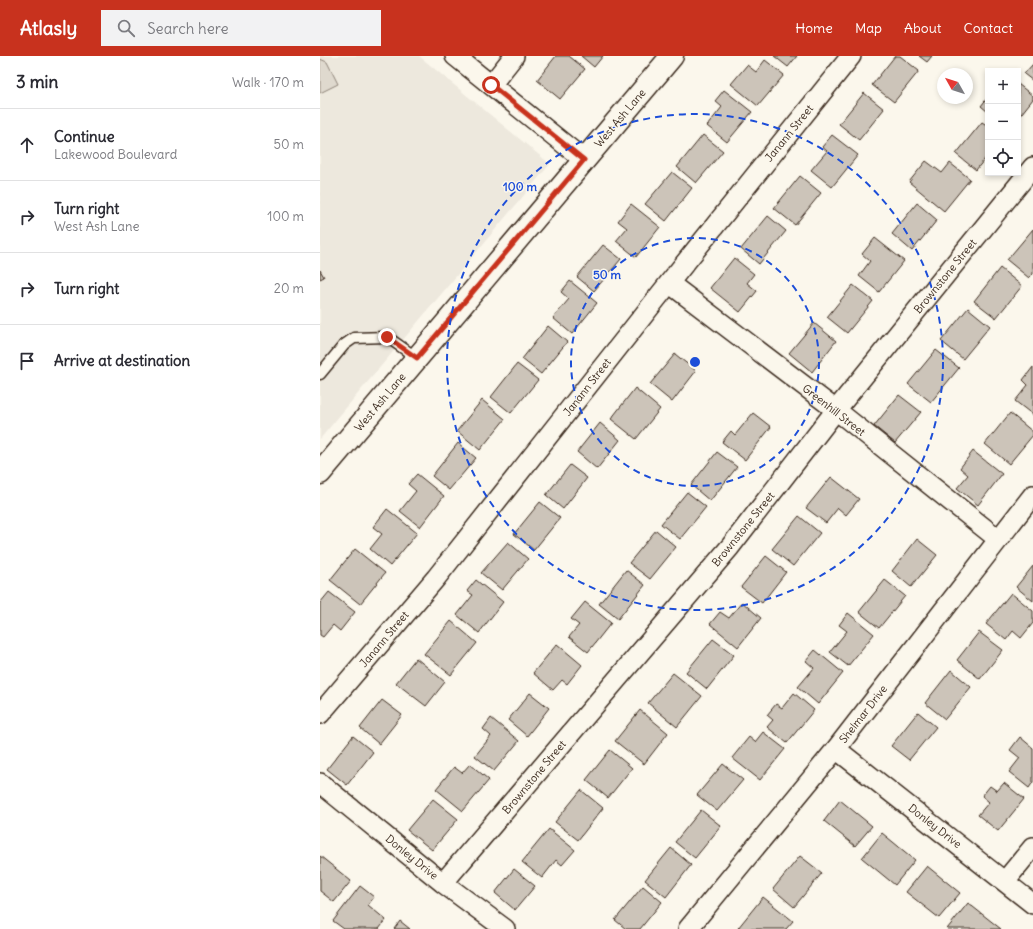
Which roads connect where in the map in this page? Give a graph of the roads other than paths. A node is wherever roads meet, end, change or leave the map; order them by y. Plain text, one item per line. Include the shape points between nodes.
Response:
1 (455, 56) edge
2 (514, 56) edge
3 (672, 56) edge
4 (851, 56) edge
5 (491, 85) junction
6 (584, 160) junction
7 (1033, 167) edge
8 (668, 283) junction
9 (417, 358) junction
10 (320, 374) edge
11 (836, 410) junction
12 (320, 473) edge
13 (1033, 495) edge
14 (998, 539) junction
15 (320, 714) edge
16 (836, 749) junction
17 (320, 783) edge
18 (1033, 847) edge
19 (1005, 881) junction
20 (443, 883) junction
21 (1033, 904) edge
22 (505, 929) edge
23 (688, 929) edge

1 - 5 street
2 - 5 street
3 - 6 street, West Ash Lane
4 - 8 street, Janann Street
5 - 6 street
6 - 9 street, West Ash Lane
7 - 11 street, Brownstone Street
8 - 11 street, Greenhill Street
8 - 15 street, Janann Street via 436,578
9 - 10 lane via 387,337 354,338 344,345
9 - 12 street, West Ash Lane
11 - 14 street, Greenhill Street
11 - 20 street, Brownstone Street via 730,547
13 - 14 street, Shelmar Drive
14 - 16 street, Shelmar Drive
16 - 19 street, Donley Drive
16 - 23 street, Shelmar Drive
17 - 20 street, Donley Drive
18 - 19 street
19 - 21 street, Donley Drive
20 - 22 street, Donley Drive

